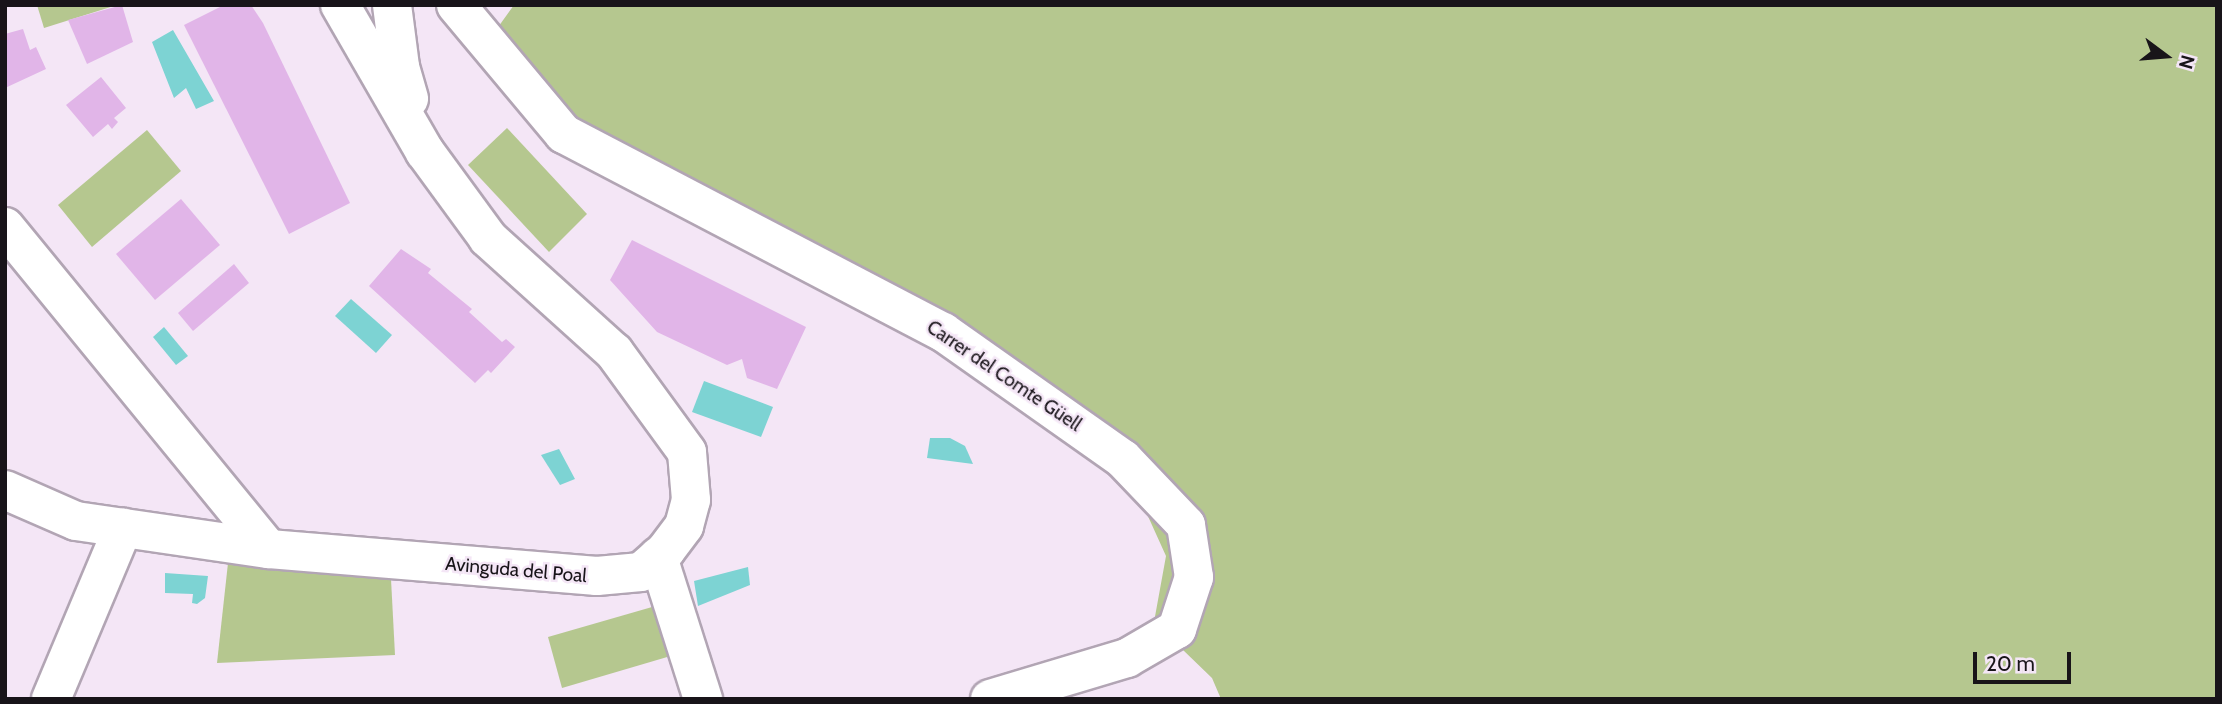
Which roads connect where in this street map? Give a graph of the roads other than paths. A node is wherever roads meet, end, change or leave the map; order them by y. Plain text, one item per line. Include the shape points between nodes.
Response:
1 (340, 5) edge
2 (392, 5) edge
3 (456, 5) edge
4 (425, 152) junction
5 (5, 228) edge
6 (5, 490) edge
7 (123, 528) junction
8 (269, 549) junction
9 (658, 557) junction
10 (51, 699) edge
11 (703, 699) edge
12 (990, 699) edge

1 - 4 street
2 - 4 street via 400,67
3 - 12 street, Carrer del Comte Güell via 564,134 943,332 1123,458 1186,525 1194,577 1177,629 1127,658
4 - 9 street, Avinguda del Poal via 488,238 614,352 687,452 691,500 684,526
5 - 8 street
6 - 7 street, Avinguda del Poal via 76,521
7 - 8 street, Avinguda del Poal
7 - 10 street
8 - 9 street, Avinguda del Poal via 597,576 641,572
9 - 11 street

